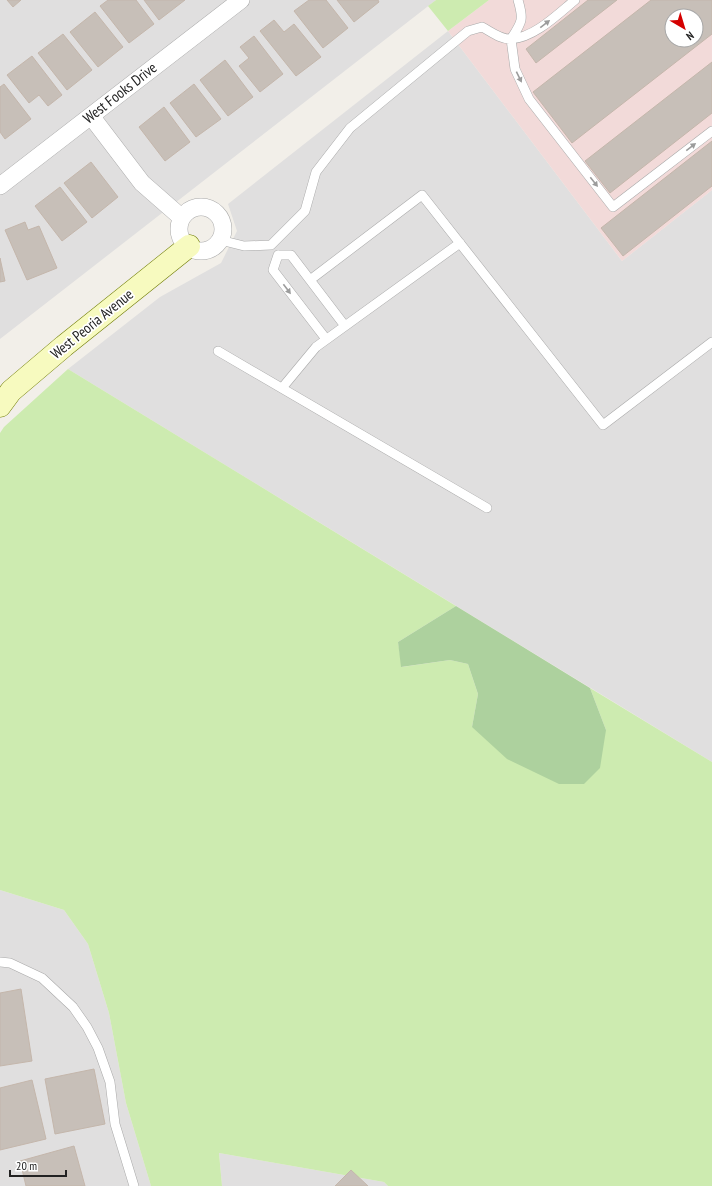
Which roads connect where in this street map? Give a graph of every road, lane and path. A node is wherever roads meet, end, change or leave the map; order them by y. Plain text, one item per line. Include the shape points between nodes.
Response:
1 (241, 0) edge
2 (518, 0) edge
3 (575, 0) edge
4 (511, 39) junction
5 (91, 116) junction
6 (712, 131) edge
7 (0, 186) edge
8 (182, 218) junction
9 (220, 240) junction
10 (460, 243) junction
11 (271, 245) junction
12 (189, 246) junction
13 (278, 255) junction
14 (310, 280) junction
15 (345, 326) junction
16 (326, 339) junction
17 (712, 342) edge
18 (218, 351) dead end
19 (282, 388) junction
20 (0, 406) edge
21 (487, 508) dead end
22 (0, 962) edge
23 (134, 1186) edge

1 - 5 street, West Fooks Drive
2 - 4 lane via 522,12 521,23
4 -> 3 lane via 533,33
4 -> 6 lane via 515,69 529,99 613,208
4 - 11 lane via 502,38 482,27 468,32 350,128 316,172 305,211
5 - 7 street, West Fooks Drive
5 - 8 street via 142,183
8 - 9 street via 186,212 200,206 214,210 223,222
8 - 12 street via 179,232
9 - 11 lane via 244,246
9 - 12 street via 206,250
10 - 14 lane via 422,195
10 - 15 lane
10 - 17 lane via 604,424
11 - 13 lane
12 - 20 street, West Peoria Avenue via 64,346 11,391
13 - 14 lane via 291,255
13 -> 16 lane via 273,270
14 - 15 lane
15 - 16 lane
16 - 19 lane via 316,347
18 - 19 lane
19 - 21 lane
22 - 23 lane via 10,963 42,978 73,1007 87,1027 98,1048 110,1082 115,1124

